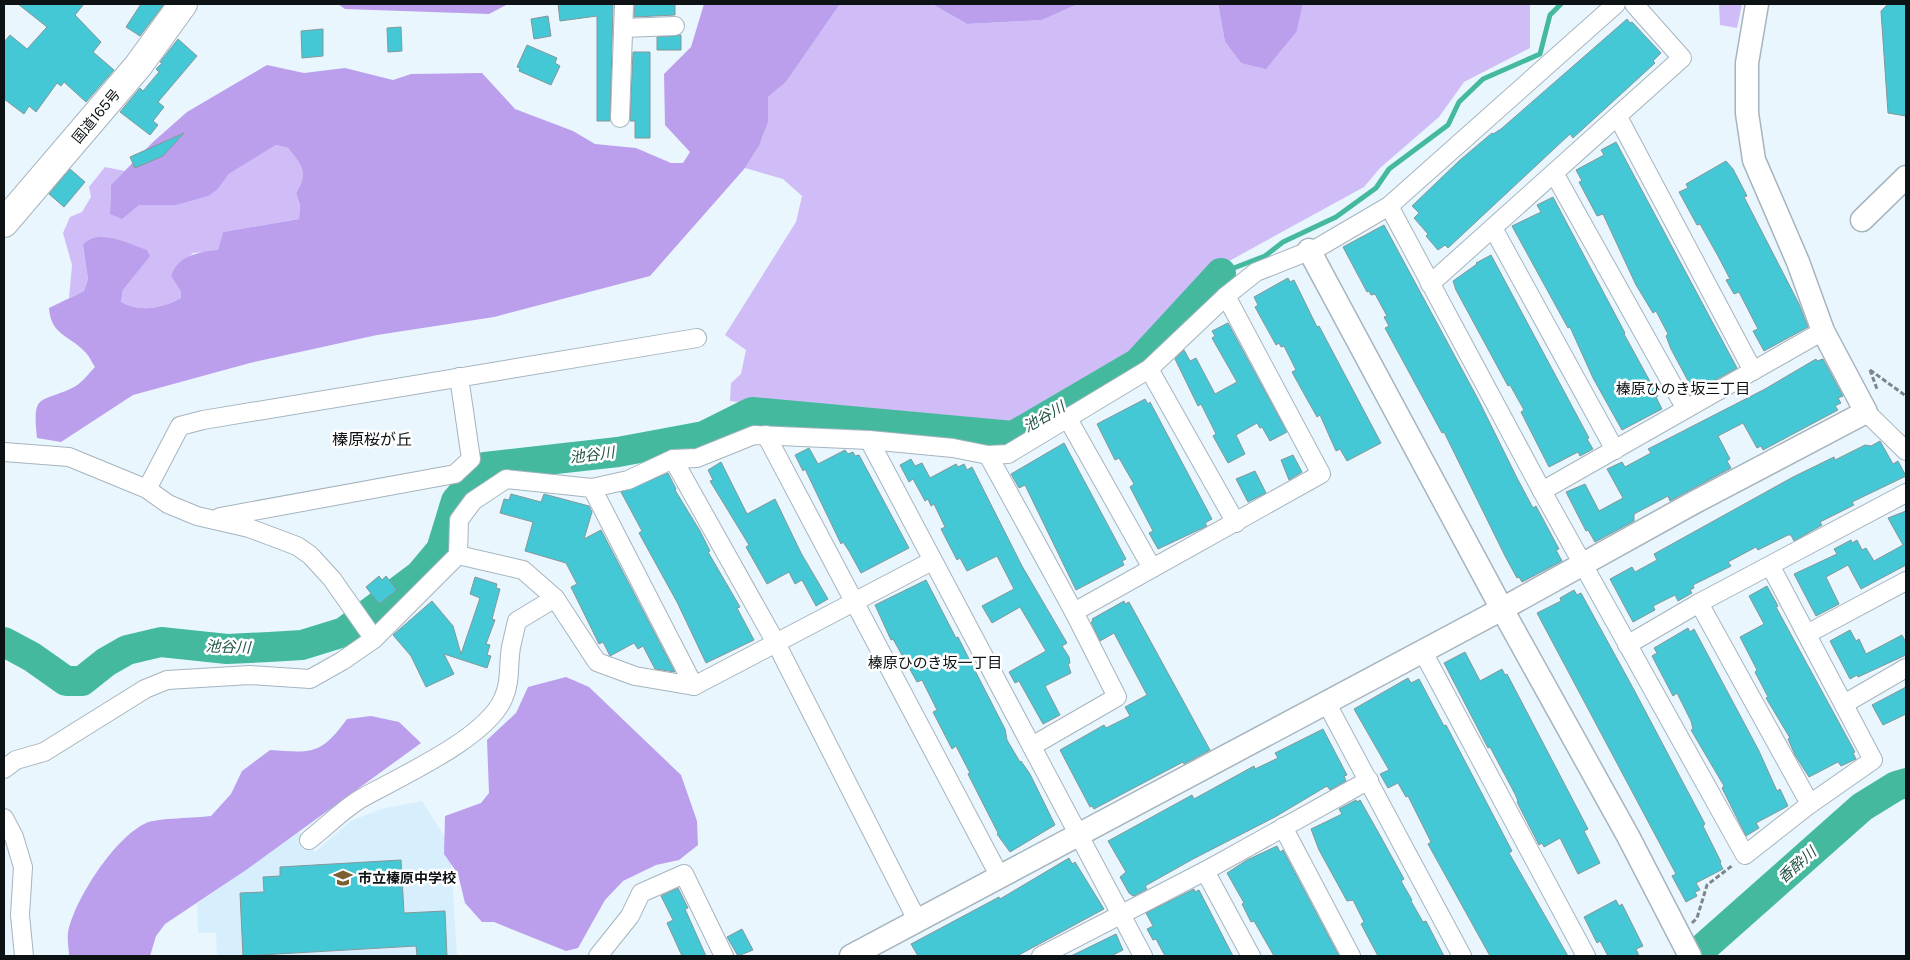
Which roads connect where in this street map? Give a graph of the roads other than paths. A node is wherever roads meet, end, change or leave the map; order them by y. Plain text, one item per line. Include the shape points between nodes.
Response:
1 (183, 4) edge
2 (624, 4) edge
3 (1616, 4) edge
4 (1634, 4) edge
5 (1757, 4) edge
6 (675, 26) dead end
7 (624, 28) junction
8 (1618, 117) junction
9 (620, 118) dead end
10 (1554, 173) junction
11 (1906, 177) edge
12 (1389, 206) junction
13 (1862, 220) dead end
14 (4, 223) edge
15 (1492, 228) junction
16 (1309, 250) junction
17 (1430, 284) junction
18 (1226, 296) junction
19 (1823, 331) junction
20 (697, 338) dead end
21 (1148, 369) junction
22 (1753, 371) junction
23 (459, 377) junction
24 (1686, 409) junction
25 (1866, 412) junction
26 (1068, 419) junction
27 (766, 436) junction
28 (869, 440) junction
29 (1614, 450) junction
30 (1906, 451) edge
31 (4, 452) edge
32 (988, 455) junction
33 (673, 459) junction
34 (147, 488) junction
35 (592, 488) junction
36 (1542, 491) junction
37 (1906, 493) edge
38 (214, 518) junction
39 (1236, 523) junction
40 (458, 554) junction
41 (932, 561) junction
42 (1583, 563) junction
43 (1771, 567) junction
44 (1152, 568) junction
45 (1906, 581) edge
46 (555, 598) junction
47 (856, 602) junction
48 (1698, 603) junction
49 (1502, 609) junction
50 (1074, 612) junction
51 (1807, 634) junction
52 (374, 639) junction
53 (776, 643) junction
54 (1627, 644) junction
55 (1424, 652) junction
56 (1906, 668) edge
57 (694, 686) junction
58 (1327, 704) junction
59 (1844, 704) junction
60 (1032, 746) junction
61 (4, 769) edge
62 (1369, 780) junction
63 (1810, 804) junction
64 (4, 818) edge
65 (1283, 827) junction
66 (1078, 835) junction
67 (308, 840) dead end
68 (1205, 871) junction
69 (1000, 877) junction
70 (1122, 914) junction
71 (917, 920) junction
72 (24, 956) edge
73 (598, 956) edge
74 (724, 956) edge
75 (851, 956) edge
76 (1041, 956) edge
77 (1143, 956) edge
78 (1251, 956) edge
79 (1351, 956) edge
80 (1462, 956) edge
81 (1586, 956) edge
82 (1690, 956) edge

1 - 14 highway, 国道165号 via 138,66
2 - 7 street
3 - 12 street
4 - 8 street via 1682,58
5 - 19 street via 1747,63 1747,113 1754,160 1798,262
6 - 7 street
7 - 9 street
8 - 10 street
8 - 22 street
10 - 15 street
10 - 24 street
11 - 13 street
12 - 16 street
12 - 17 street
15 - 17 street
15 - 29 street
16 - 18 street via 1256,272
16 - 49 street
17 - 36 street
18 - 21 street
18 - 39 street via 1321,474
19 - 22 street
19 - 25 street
20 - 23 street
21 - 26 street
21 - 39 street
22 - 24 street
23 - 34 street via 180,426
23 - 38 street via 471,459 455,474
24 - 29 street
25 - 30 street
25 - 42 street
26 - 32 street via 1008,454
26 - 44 street
27 - 28 street
27 - 33 street via 754,435 697,458
27 - 47 street
28 - 32 street via 953,448
28 - 41 street
29 - 36 street
31 - 34 street via 69,457
32 - 50 street
33 - 35 street via 628,480
33 - 53 street
34 - 38 street via 168,504 197,516
35 - 40 street via 506,479 473,501 459,520
35 - 57 street
36 - 42 street
37 - 43 street
38 - 52 street via 297,546 310,555 332,579
39 - 44 street
40 - 46 street via 523,570
40 - 52 street
41 - 47 street
41 - 60 street
42 - 49 street
42 - 54 street
43 - 48 street
43 - 51 street
44 - 50 street
45 - 51 street
46 - 57 street via 597,662 635,676
46 - 67 street via 517,621 511,648 509,685 491,718 467,737 391,784 361,798
47 - 53 street
47 - 69 street
48 - 54 street
48 - 63 street
49 - 55 street
49 - 82 street
50 - 60 street via 1116,697
51 - 59 street
52 - 61 street via 310,679 250,675 167,680 145,689 44,752 16,760
53 - 57 street
53 - 71 street
54 - 63 street via 1745,855
55 - 58 street
55 - 81 street
56 - 59 street
58 - 62 street
58 - 66 street
59 - 63 street via 1873,760
60 - 66 street
62 - 65 street
62 - 80 street
64 - 72 street via 14,837 22,867 20,915
65 - 68 street
65 - 79 street
66 - 69 street
66 - 70 street
68 - 70 street
68 - 78 street
69 - 71 street
70 - 76 street
70 - 77 street
71 - 75 street
73 - 74 street via 630,916 642,893 684,874

